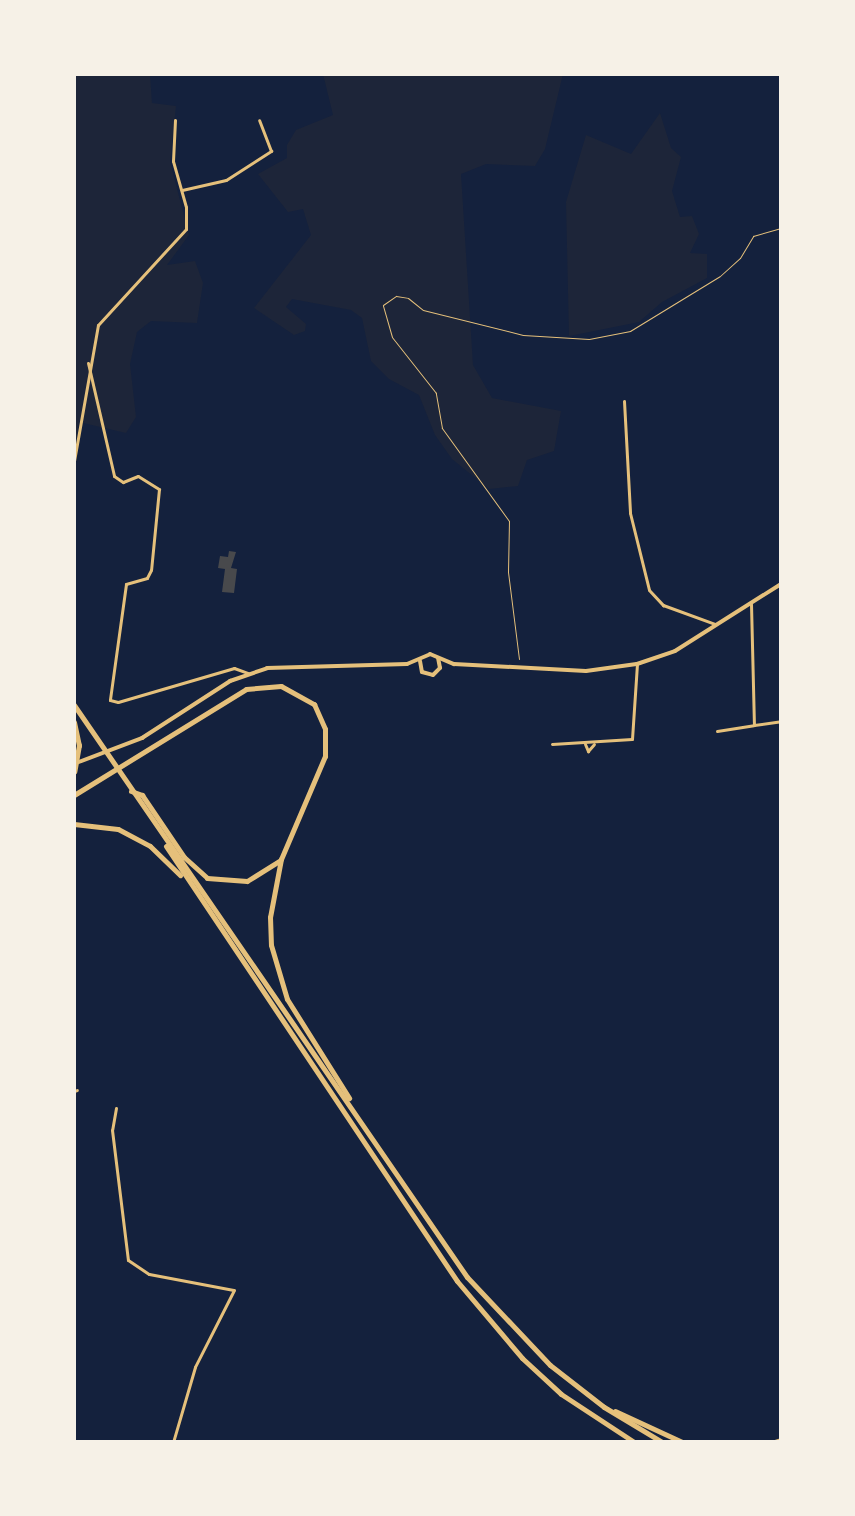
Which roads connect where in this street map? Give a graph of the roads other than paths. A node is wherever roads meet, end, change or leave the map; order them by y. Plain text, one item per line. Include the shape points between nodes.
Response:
1 (175, 120) dead end
2 (259, 120) dead end
3 (182, 190) junction
4 (88, 363) junction
5 (624, 401) dead end
6 (74, 461) edge
7 (781, 584) edge
8 (751, 603) junction
9 (718, 625) junction
10 (438, 658) junction
11 (420, 661) junction
12 (407, 664) junction
13 (454, 664) junction
14 (637, 664) junction
15 (421, 671) junction
16 (439, 671) junction
17 (248, 674) junction
18 (74, 705) edge
19 (781, 721) edge
20 (74, 722) edge
21 (754, 725) junction
22 (717, 731) dead end
23 (552, 744) dead end
24 (74, 764) edge
25 (74, 772) edge
26 (130, 790) junction
27 (74, 795) edge
28 (74, 824) edge
29 (160, 834) junction
30 (281, 859) junction
31 (189, 885) junction
32 (116, 1108) dead end
33 (354, 1110) junction
34 (604, 1407) junction
35 (781, 1440) edge
36 (173, 1442) edge
37 (634, 1442) edge
38 (662, 1442) edge
39 (682, 1442) edge
40 (775, 1442) edge

1 - 3 street via 173,161
2 - 3 street via 271,151 226,180
3 - 4 street via 186,229 98,325
4 - 6 street
4 - 17 street via 114,476 123,482 138,476 159,489 151,570 147,578 126,584 110,700 234,668
5 - 9 street via 630,513 649,590 663,605
7 - 8 street
8 - 9 street
8 - 21 street
9 - 14 street via 675,651
10 - 11 street via 428,654
10 - 13 street
10 - 16 street
11 - 12 street
11 - 15 street
12 - 15 street
12 - 17 street via 291,666
13 - 14 street via 586,671
13 - 16 street
14 - 23 street via 632,739
15 - 16 street via 430,676
17 - 24 street via 116,750
18 - 26 highway
19 - 21 street
20 - 25 highway via 79,745
21 - 22 street
26 - 29 highway
26 - 30 highway via 142,795 184,857 207,878 247,881
27 - 30 highway via 239,692 273,685 303,695 320,714 327,745
28 - 31 highway via 118,829 150,846
29 - 31 highway
29 - 33 highway via 246,948
30 - 33 highway via 270,917 276,970 287,999
31 - 37 highway via 457,1281 541,1376
32 - 36 street via 112,1130 128,1260 149,1274 234,1290 195,1367
33 - 34 highway via 483,1295 530,1347
34 - 38 highway
34 - 39 highway
35 - 40 highway

